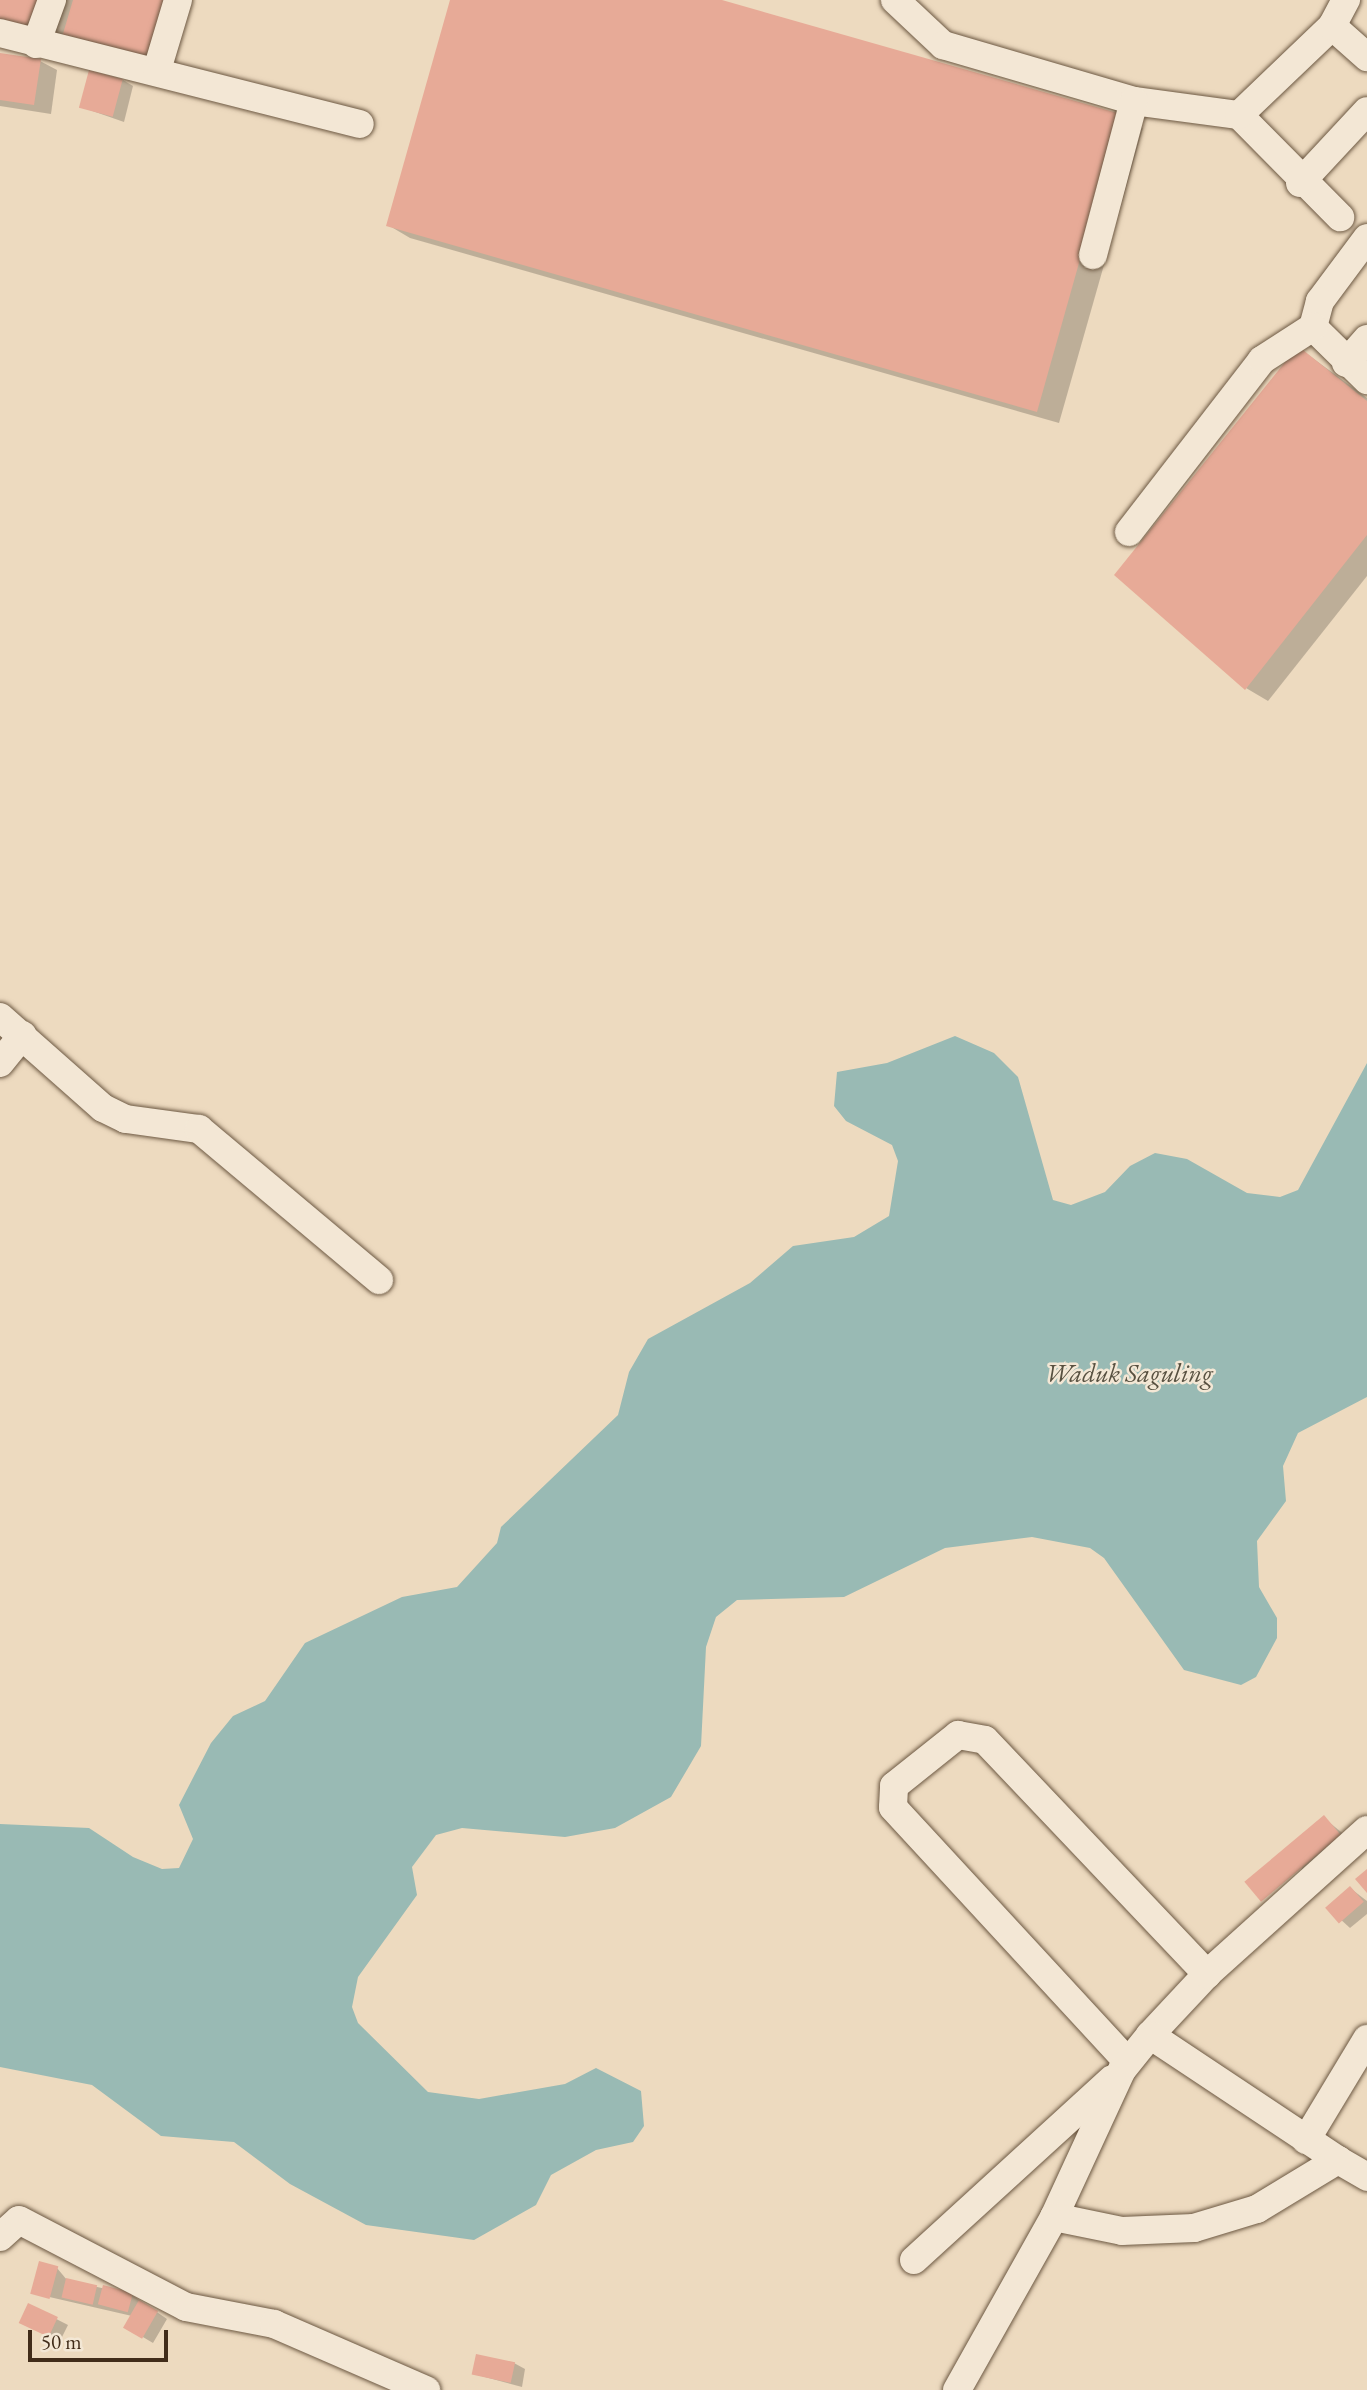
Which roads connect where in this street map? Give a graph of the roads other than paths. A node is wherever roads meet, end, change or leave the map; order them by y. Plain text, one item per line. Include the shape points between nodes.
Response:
1 (51, 0) edge
2 (178, 0) edge
3 (895, 0) edge
4 (1346, 0) edge
5 (1332, 26) junction
6 (0, 33) edge
7 (36, 44) junction
8 (1367, 57) edge
9 (157, 70) junction
10 (1135, 101) junction
11 (1367, 111) edge
12 (1239, 115) junction
13 (360, 124) dead end
14 (1300, 183) junction
15 (1340, 217) dead end
16 (1367, 239) edge
17 (1093, 255) dead end
18 (1313, 327) junction
19 (1367, 340) edge
20 (1356, 372) edge
21 (1129, 532) dead end
22 (0, 1017) edge
23 (23, 1035) junction
24 (0, 1063) edge
25 (379, 1280) dead end
26 (1367, 1830) edge
27 (1207, 1974) junction
28 (1150, 2035) junction
29 (1367, 2039) edge
30 (1125, 2065) junction
31 (1307, 2140) junction
32 (1338, 2160) junction
33 (1367, 2177) edge
34 (1054, 2217) junction
35 (0, 2237) edge
36 (914, 2260) dead end
37 (426, 2390) edge
38 (957, 2390) edge

1 - 7 street
2 - 9 street
3 - 10 street via 943,45
4 - 5 street
5 - 8 street
5 - 12 street
6 - 7 street
7 - 9 street
9 - 13 street
10 - 12 street
10 - 17 street
11 - 14 street
12 - 14 street
14 - 15 street
16 - 18 street via 1320,301
18 - 20 street
18 - 21 street via 1262,360
19 - 20 street
22 - 23 street
23 - 24 street
23 - 25 street via 103,1108 125,1119 199,1129
26 - 27 street
27 - 28 street
27 - 30 street via 985,1740 958,1735 894,1786 893,1807
28 - 30 street
28 - 31 street
29 - 31 street
30 - 34 street
30 - 36 street
31 - 32 street
32 - 33 street
32 - 34 street via 1257,2209 1194,2228 1122,2231
34 - 38 street
35 - 37 street via 19,2220 186,2307 274,2324

